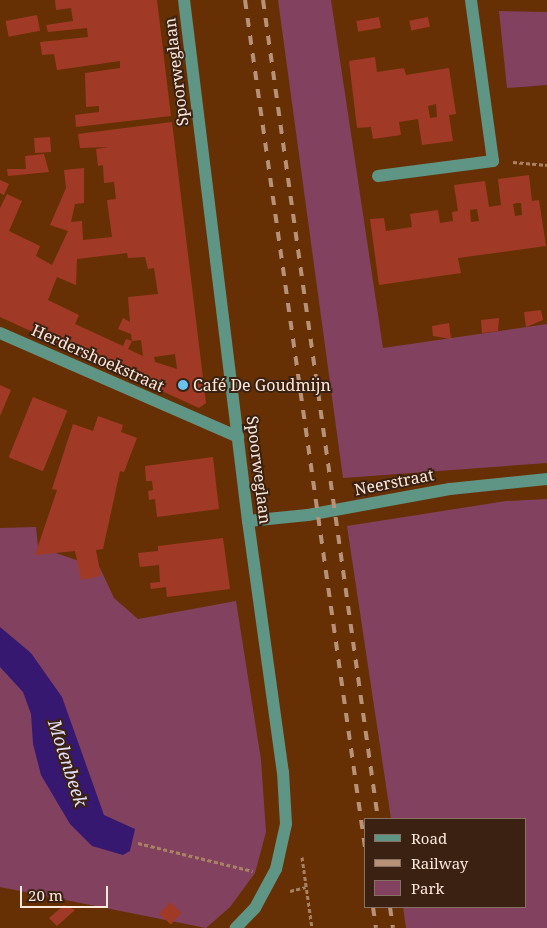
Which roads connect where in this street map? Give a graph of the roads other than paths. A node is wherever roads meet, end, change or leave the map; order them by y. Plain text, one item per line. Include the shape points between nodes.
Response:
1 (184, 0) edge
2 (471, 0) edge
3 (378, 176) dead end
4 (0, 333) edge
5 (238, 437) junction
6 (547, 480) edge
7 (248, 521) junction
8 (236, 928) edge

1 - 5 street, Spoorweglaan
2 - 3 street via 493,161
4 - 5 street, Herdershoekstraat
5 - 7 street, Spoorweglaan
6 - 7 street, Neerstraat via 450,488 308,515
7 - 8 street, Spoorweglaan via 283,772 286,824 273,875 255,908

